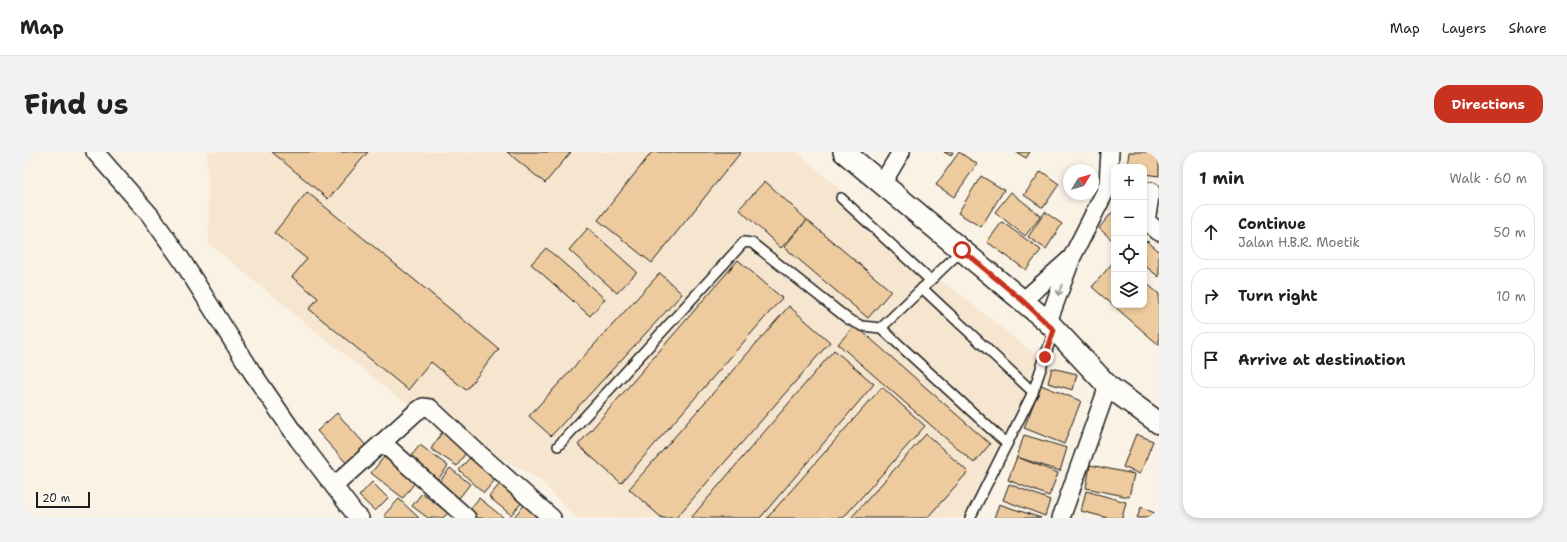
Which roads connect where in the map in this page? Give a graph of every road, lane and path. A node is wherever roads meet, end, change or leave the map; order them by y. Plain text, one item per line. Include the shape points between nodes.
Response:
1 (96, 152) edge
2 (844, 152) edge
3 (902, 152) edge
4 (1110, 152) edge
5 (882, 184) junction
6 (1110, 190) edge
7 (1151, 191) edge
8 (840, 198) dead end
9 (1147, 210) edge
10 (1147, 222) edge
11 (1159, 232) edge
12 (962, 250) junction
13 (1072, 257) junction
14 (930, 280) junction
15 (922, 288) junction
16 (1023, 301) junction
17 (1051, 326) junction
18 (882, 328) junction
19 (1108, 386) junction
20 (1033, 392) junction
21 (1159, 423) edge
22 (383, 443) junction
23 (1007, 444) junction
24 (558, 446) dead end
25 (334, 486) junction
26 (356, 517) edge
27 (466, 518) edge
28 (552, 518) edge
29 (970, 518) edge
30 (1060, 518) edge

1 - 25 street via 150,215 181,259 252,372
2 - 5 street
3 - 5 street
4 - 6 street
5 - 12 street
6 - 13 street
7 - 9 street
8 - 14 lane
10 - 11 street
12 - 14 lane
12 - 16 street
13 - 16 street
13 -> 17 street
14 - 15 lane
15 - 18 lane
15 - 20 lane
16 - 17 street
17 - 19 street
17 - 20 lane
18 - 23 lane
18 - 24 lane via 862,326 848,319 752,243 744,242
19 - 21 street
19 - 30 street
20 - 23 lane
22 - 25 street
22 - 27 street
22 - 28 street via 416,412 424,407 430,408
23 - 29 lane
25 - 26 street

